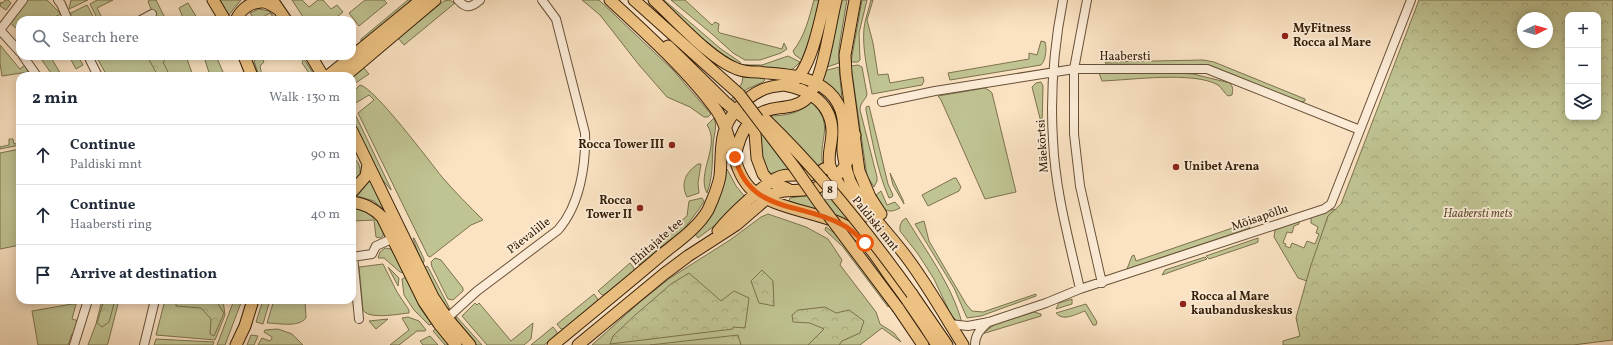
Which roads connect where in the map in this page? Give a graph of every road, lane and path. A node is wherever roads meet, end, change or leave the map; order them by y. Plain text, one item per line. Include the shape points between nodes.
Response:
1 (23, 0) edge
2 (58, 0) edge
3 (213, 0) edge
4 (272, 0) edge
5 (421, 0) edge
6 (435, 0) edge
7 (458, 0) edge
8 (480, 0) edge
9 (542, 0) edge
10 (610, 0) edge
11 (634, 0) edge
12 (654, 0) edge
13 (825, 0) edge
14 (836, 0) edge
15 (855, 0) edge
16 (1063, 0) edge
17 (1087, 0) edge
18 (1411, 0) edge
19 (279, 10) junction
20 (152, 14) dead end
21 (66, 16) edge
22 (148, 16) edge
23 (223, 16) edge
24 (238, 16) edge
25 (283, 16) edge
26 (641, 29) junction
27 (0, 30) edge
28 (16, 48) edge
29 (356, 53) edge
30 (26, 60) edge
31 (90, 60) edge
32 (246, 60) edge
33 (313, 60) edge
34 (348, 60) edge
35 (1074, 69) junction
36 (34, 72) edge
37 (96, 72) edge
38 (250, 72) edge
39 (321, 72) edge
40 (333, 72) edge
41 (350, 72) edge
42 (1053, 72) junction
43 (799, 76) junction
44 (816, 83) junction
45 (784, 85) junction
46 (810, 93) junction
47 (738, 94) junction
48 (882, 102) dead end
49 (736, 111) junction
50 (749, 122) junction
51 (725, 127) junction
52 (1360, 130) junction
53 (855, 135) junction
54 (356, 139) edge
55 (843, 146) junction
56 (735, 157) junction
57 (368, 164) junction
58 (846, 164) junction
59 (829, 165) junction
60 (835, 178) junction
61 (769, 182) junction
62 (356, 187) edge
63 (794, 191) junction
64 (756, 193) junction
65 (766, 201) junction
66 (356, 203) edge
67 (397, 236) junction
68 (711, 241) junction
69 (356, 256) edge
70 (1102, 283) junction
71 (1080, 290) junction
72 (356, 292) edge
73 (933, 296) junction
74 (87, 304) edge
75 (154, 304) edge
76 (252, 304) edge
77 (359, 319) dead end
78 (443, 321) junction
79 (989, 322) junction
80 (949, 324) junction
81 (74, 345) edge
82 (144, 345) edge
83 (236, 345) edge
84 (456, 345) edge
85 (470, 345) edge
86 (553, 345) edge
87 (578, 345) edge
88 (923, 345) edge
89 (937, 345) edge
90 (947, 345) edge
91 (963, 345) edge
92 (975, 345) edge

1 - 27 street
2 - 21 street
3 - 23 main road
4 - 19 main road
5 - 29 main road
6 - 41 main road
7 - 8 street via 467,7
9 - 78 street, Päevalille via 556,20 585,133 584,162 579,186 566,218 558,230 477,291
10 - 26 main road
11 - 47 main road, Paldiski mnt / 8
12 - 43 main road via 730,66 746,71
13 - 43 main road via 809,57
14 - 44 main road
15 - 53 main road via 845,55
16 - 42 street, Mäekõrtsi via 1056,35
17 - 35 street
18 - 52 street, Mõisapõllu
19 - 24 main road via 265,2 255,3 246,7
19 - 25 main road
20 - 22 street
26 - 49 main road via 667,45
26 - 51 main road via 718,112
27 - 28 street
30 - 36 street
31 - 37 street
32 - 38 main road
33 - 39 main road
34 - 40 main road
35 - 42 street, Haabersti
35 - 52 street, Haabersti via 1207,69
35 - 70 street via 1074,134 1077,166
42 - 48 street, Haabersti
42 - 71 street, Mäekõrtsi via 1053,140 1058,189
43 - 44 main road, Paldiski mnt
43 - 45 main road
44 - 46 main road
44 - 55 main road, Paldiski mnt via 831,94 838,104 845,128
45 - 46 main road
45 - 49 main road via 761,90 744,101
46 - 50 main road via 798,104 764,111
46 - 59 main road via 823,105 831,122
47 - 88 main road, Paldiski mnt / 8, bridge
47 - 90 main road, Paldiski mnt / 8, bridge via 785,138 838,198 912,294
49 - 50 main road
49 - 51 main road
50 - 56 main road via 741,135
50 - 61 main road via 756,133 758,164
51 - 56 main road
51 - 86 main road, Ehitajate tee via 719,183 701,220
52 - 70 street, Mõisapõllu via 1331,204 1324,209
53 - 58 main road
53 - 73 main road via 860,170 870,197 921,268
54 - 57 main road
55 - 58 main road, Paldiski mnt
55 - 59 main road
56 - 64 main road via 746,183
57 - 62 main road via 366,176
57 - 67 main road
58 - 60 main road
58 - 73 main road, Paldiski mnt / 8 via 850,179 860,198 907,257
59 - 60 main road
59 - 61 main road via 811,175 783,176
60 - 63 main road via 816,188
60 - 73 main road via 877,227 912,274
61 - 63 main road
61 - 64 main road
63 - 65 main road via 777,192
64 - 65 main road, Paldiski mnt
64 - 68 main road via 720,228
65 - 68 main road
65 - 89 main road, Paldiski mnt / 8 via 841,224 859,237 903,294
66 - 67 main road via 373,209
67 - 69 street via 376,246 372,254
67 - 78 main road via 424,302
68 - 87 main road via 664,274
70 - 71 street, Mõisapõllu
71 - 79 street, Mõisapõllu
72 - 77 street
73 - 80 main road, Paldiski mnt / 8
74 - 81 street
75 - 82 street
76 - 83 main road
78 - 84 main road
78 - 85 main road
79 - 80 street, Mõisapõllu via 968,326
79 - 92 street, Mõisapõllu via 978,333
80 - 91 main road, Paldiski mnt / 8

